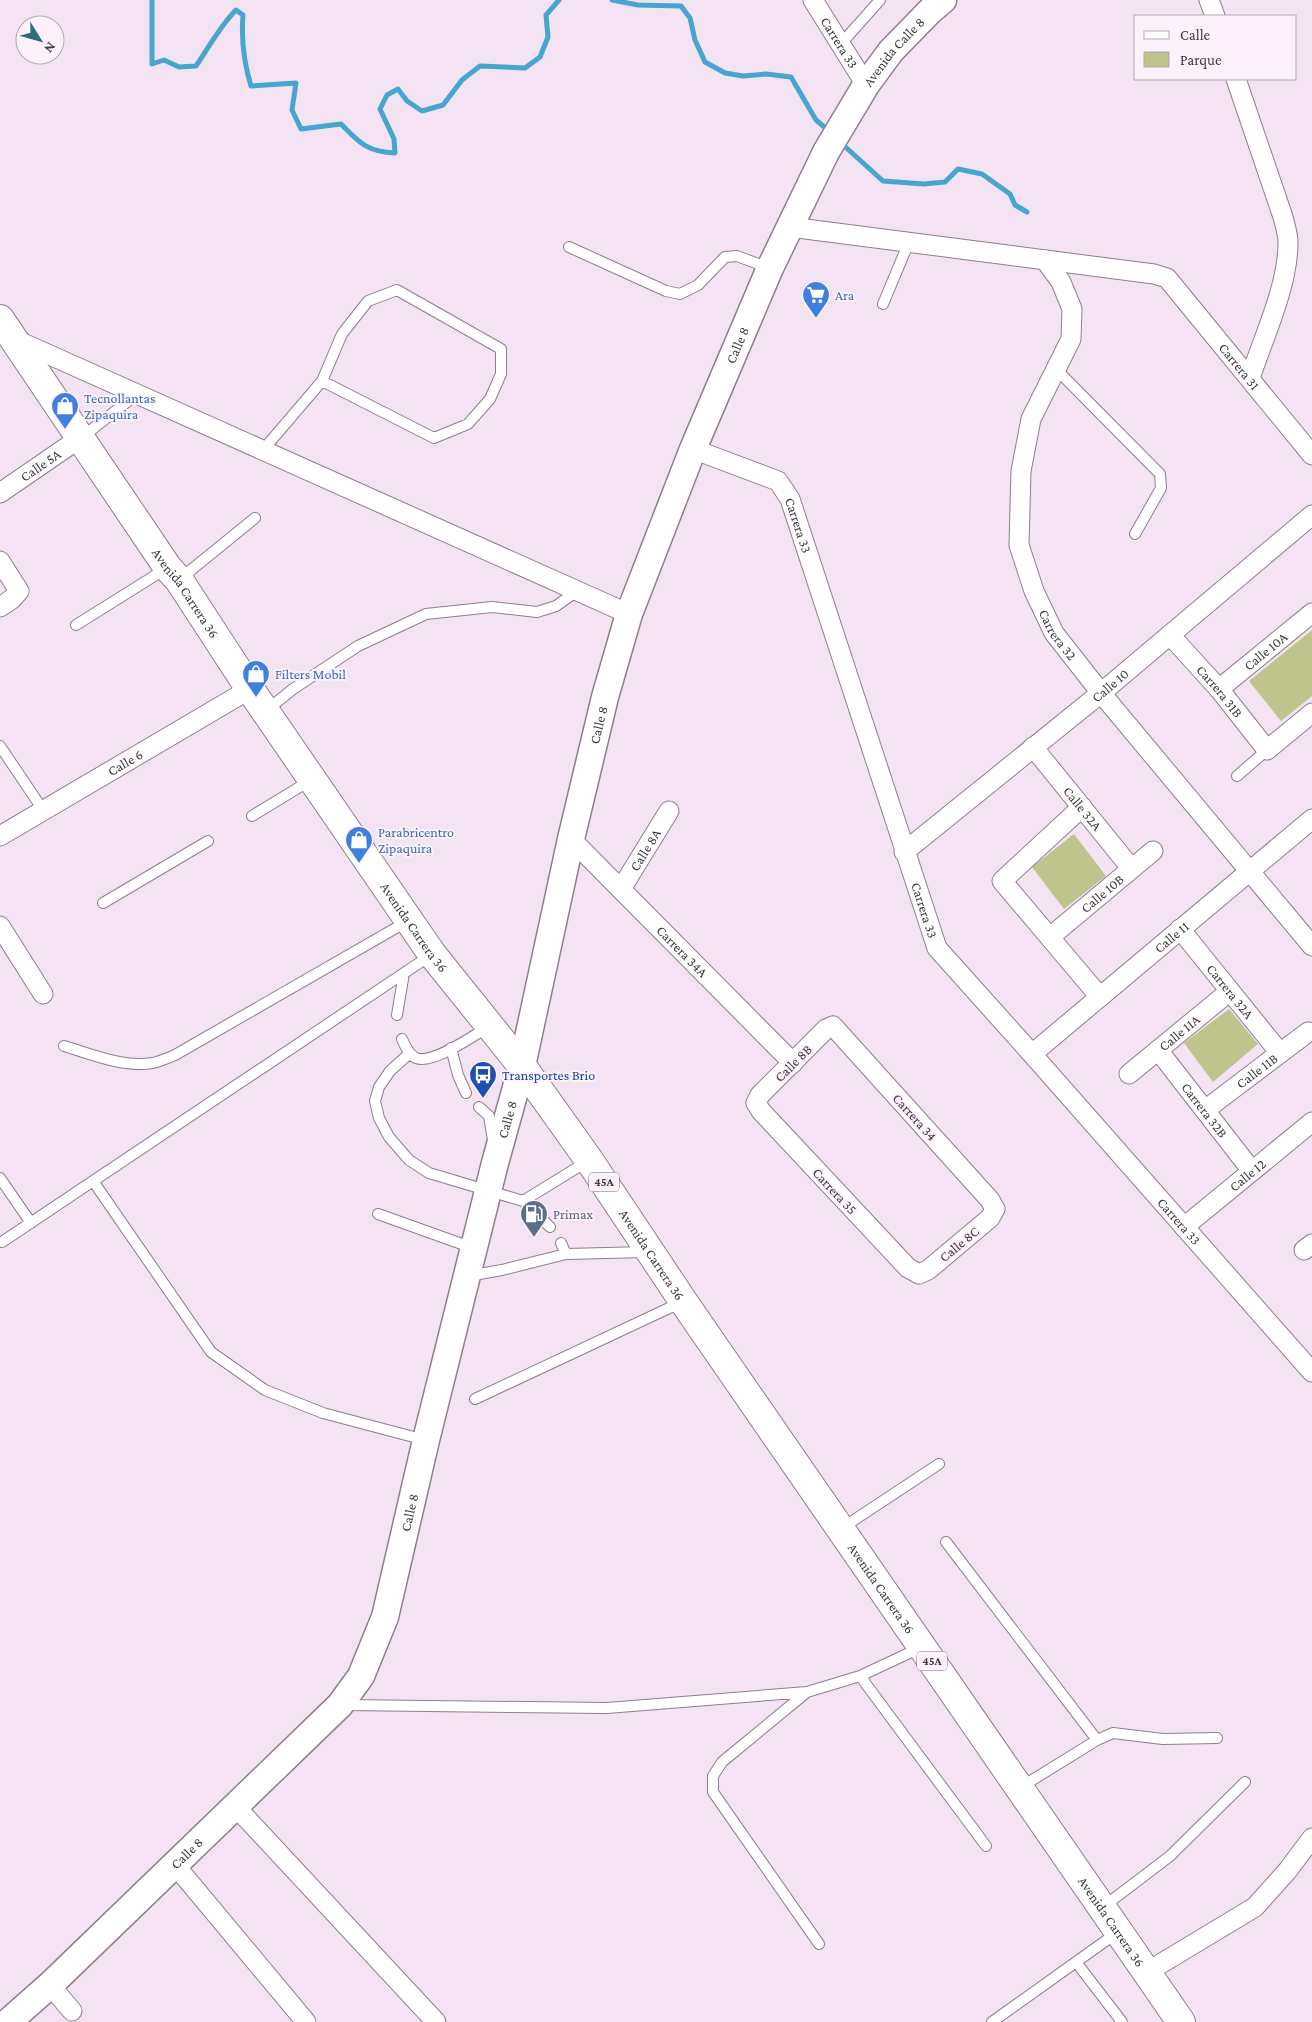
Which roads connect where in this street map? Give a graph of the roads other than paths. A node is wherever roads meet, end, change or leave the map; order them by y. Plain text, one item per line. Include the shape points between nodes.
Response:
1 (813, 0) edge
2 (880, 0) edge
3 (943, 0) edge
4 (1209, 0) edge
5 (1215, 15) edge
6 (840, 45) junction
7 (1236, 80) edge
8 (866, 85) junction
9 (850, 109) joint
10 (790, 227) junction
11 (909, 242) junction
12 (569, 248) dead end
13 (1045, 260) junction
14 (770, 268) junction
15 (883, 304) dead end
16 (7, 329) edge
17 (1056, 370) junction
18 (1250, 378) junction
19 (322, 381) junction
20 (137, 394) junction
21 (80, 438) junction
22 (263, 450) junction
23 (692, 450) junction
24 (1312, 455) edge
25 (0, 493) edge
26 (1312, 515) edge
27 (255, 518) dead end
28 (1135, 534) dead end
29 (0, 561) edge
30 (173, 574) junction
31 (577, 591) junction
32 (0, 607) edge
33 (1312, 613) edge
34 (629, 614) junction
35 (76, 625) dead end
36 (1170, 635) junction
37 (250, 689) junction
38 (1219, 689) junction
39 (1101, 693) junction
40 (265, 712) junction
41 (1312, 713) edge
42 (0, 746) edge
43 (1034, 747) junction
44 (1267, 750) junction
45 (1237, 776) dead end
46 (312, 780) junction
47 (1082, 807) junction
48 (44, 810) junction
49 (669, 811) dead end
50 (252, 816) dead end
51 (1312, 819) edge
52 (0, 836) edge
53 (571, 839) junction
54 (208, 841) dead end
55 (1153, 851) dead end
56 (904, 852) junction
57 (1131, 868) junction
58 (1250, 871) junction
59 (621, 889) junction
60 (103, 902) dead end
61 (409, 920) junction
62 (0, 926) edge
63 (1180, 929) junction
64 (1050, 937) junction
65 (1312, 946) edge
66 (432, 954) junction
67 (404, 973) junction
68 (1230, 991) junction
69 (43, 994) dead end
70 (1100, 997) junction
71 (397, 1015) dead end
72 (490, 1026) junction
73 (833, 1026) joint
74 (1308, 1032) dead end
75 (402, 1039) dead end
76 (64, 1046) dead end
77 (451, 1048) junction
78 (1158, 1050) junction
79 (410, 1053) junction
80 (1280, 1053) junction
81 (1032, 1054) junction
82 (793, 1063) junction
83 (522, 1066) junction
84 (1129, 1074) dead end
85 (466, 1093) dead end
86 (756, 1103) joint
87 (479, 1106) dead end
88 (1205, 1110) junction
89 (1312, 1122) edge
90 (589, 1160) junction
91 (495, 1163) junction
92 (1252, 1171) junction
93 (0, 1178) edge
94 (93, 1181) junction
95 (488, 1190) junction
96 (523, 1201) junction
97 (995, 1209) joint
98 (378, 1214) dead end
99 (31, 1223) junction
100 (550, 1226) dead end
101 (1184, 1227) junction
102 (2, 1242) dead end
103 (561, 1243) dead end
104 (474, 1248) junction
105 (650, 1251) junction
106 (566, 1254) junction
107 (919, 1274) joint
108 (467, 1276) junction
109 (683, 1301) junction
110 (1312, 1372) edge
111 (475, 1398) dead end
112 (426, 1440) junction
113 (939, 1464) dead end
114 (841, 1529) junction
115 (946, 1542) dead end
116 (923, 1647) junction
117 (860, 1676) junction
118 (807, 1692) junction
119 (340, 1706) junction
120 (1217, 1738) dead end
121 (1097, 1740) junction
122 (1245, 1782) dead end
123 (1020, 1788) junction
124 (236, 1807) junction
125 (1312, 1838) edge
126 (986, 1846) dead end
127 (175, 1865) junction
128 (1103, 1908) junction
129 (1119, 1931) junction
130 (820, 1944) dead end
131 (1076, 1962) junction
132 (1147, 1972) junction
133 (50, 1985) junction
134 (76, 2016) edge
135 (8, 2022) edge
136 (306, 2022) edge
137 (436, 2022) edge
138 (992, 2022) edge
139 (1122, 2022) edge
140 (1181, 2022) edge

1 - 6 street, Carrera 33
2 - 6 lane
3 - 8 main road, Avenida Calle 8 via 891,51
4 - 5 street
6 - 8 street, Carrera 33
7 - 18 street via 1288,238 1286,265
8 - 9 main road, Avenida Calle 8
9 - 10 main road, Calle 8
10 - 11 street
10 - 14 main road, Calle 8
11 - 13 street
11 - 15 lane
12 - 14 lane via 666,291 680,294 698,285 724,257 737,256
13 - 17 street, Carrera 32 via 1062,282 1072,309 1071,339
13 - 18 street, Carrera 31 via 1167,278
14 - 23 main road, Calle 8
16 - 20 street
16 - 21 main road, Avenida Carrera 36 / 45A
17 - 28 lane via 1160,474 1161,488
17 - 39 street, Carrera 32 via 1031,419 1021,471 1018,545 1034,591 1054,633
18 - 24 street, Carrera 31
19 - 19 lane via 434,438 468,424 490,399 501,374 501,349 397,290 368,301 342,334
19 - 22 lane
20 - 21 lane
20 - 22 street
21 - 25 street, Calle 5A
21 - 30 main road, Avenida Carrera 36 / 45A
22 - 31 street
23 - 34 main road, Calle 8
23 - 56 street, Carrera 33 via 778,481 790,499
26 - 36 street, Calle 10
27 - 30 lane
29 - 32 street via 19,591
30 - 35 lane
30 - 37 main road, Avenida Carrera 36 / 45A
31 - 34 street
31 - 40 lane via 556,606 536,612 492,607 426,614 358,646 293,689
33 - 38 street, Calle 10A
34 - 53 main road, Calle 8 via 605,697
36 - 38 street, Carrera 31B
36 - 39 street, Calle 10
37 - 40 main road, Avenida Carrera 36 / 45A
37 - 48 street, Calle 6
38 - 44 street, Carrera 31B
39 - 43 street, Calle 10
39 - 58 street, Carrera 32
40 - 46 main road, Avenida Carrera 36 / 45A
41 - 44 street
42 - 48 lane
43 - 47 street, Calle 32A
43 - 56 street, Calle 10
44 - 45 lane
46 - 50 lane
46 - 61 main road, Avenida Carrera 36 / 45A
47 - 57 street, Calle 32A
47 - 64 street via 1002,881
48 - 52 street, Calle 6
49 - 59 street, Calle 8A
51 - 58 street, Calle 11
53 - 59 street, Carrera 34A
53 - 83 main road, Calle 8
54 - 60 lane
55 - 57 street, Calle 10B
56 - 81 street, Carrera 33 via 937,948
57 - 64 street, Calle 10B
58 - 63 street, Calle 11
58 - 65 street, Carrera 32
59 - 82 street, Carrera 34A
61 - 66 main road, Avenida Carrera 36 / 45A
61 - 76 lane via 176,1055 153,1063 132,1064
62 - 69 street
63 - 68 street, Carrera 32A
63 - 70 street, Calle 11
64 - 70 street
66 - 67 lane
66 - 72 main road, Avenida Carrera 36 / 45A
67 - 71 lane
67 - 94 lane
68 - 78 street, Calle 11A
68 - 80 street, Carrera 32A
70 - 81 street, Calle 11
72 - 77 lane
72 - 83 main road, Avenida Carrera 36 / 45A
73 - 82 street, Calle 8B via 826,1029
73 - 97 street, Carrera 34
74 - 80 street, Calle 11B
75 - 79 lane
77 - 79 lane via 430,1059 416,1058
77 - 85 lane
78 - 84 street, Calle 11A
78 - 88 street, Carrera 32B
79 - 95 lane via 390,1071 379,1087 375,1101 389,1137 409,1160 429,1173
80 - 88 street, Calle 11B
81 - 101 street, Carrera 33
82 - 86 street, Calle 8B
83 - 90 main road, Avenida Carrera 36 / 45A
83 - 91 main road, Calle 8
86 - 107 street, Carrera 35 via 908,1268
87 - 91 lane via 489,1116 493,1130
88 - 92 street, Carrera 32B
89 - 92 street, Calle 12
90 - 96 lane
90 - 105 main road, Avenida Carrera 36 / 45A
91 - 95 main road, Calle 8
92 - 101 street, Calle 12
93 - 99 lane
94 - 99 lane
94 - 112 lane via 210,1352 265,1390 323,1413
95 - 96 lane
95 - 104 main road, Calle 8
96 - 100 lane
97 - 107 street, Calle 8C via 990,1218
98 - 104 lane
99 - 102 lane
101 - 110 street, Carrera 33
103 - 106 lane
104 - 108 main road, Calle 8
105 - 106 lane
105 - 109 main road, Avenida Carrera 36 / 45A
106 - 108 lane
108 - 112 main road, Calle 8
109 - 111 lane
109 - 114 main road, Avenida Carrera 36 / 45A
112 - 119 main road, Calle 8 via 385,1617 361,1676
113 - 114 lane
114 - 116 main road, Avenida Carrera 36 / 45A
115 - 121 lane
116 - 117 lane
116 - 123 main road, Avenida Carrera 36 / 45A
117 - 118 lane
117 - 126 lane
118 - 119 lane via 607,1708
118 - 130 lane via 722,1762 713,1776 713,1792
119 - 124 main road, Calle 8
120 - 121 lane via 1163,1739 1113,1733
121 - 123 lane
122 - 128 lane via 1170,1856
123 - 128 main road, Avenida Carrera 36 / 45A
124 - 127 main road, Calle 8
124 - 137 street
125 - 132 street via 1255,1907
127 - 133 main road, Calle 8
127 - 136 street
128 - 129 main road, Avenida Carrera 36 / 45A
129 - 131 lane
129 - 132 main road, Avenida Carrera 36 / 45A
131 - 138 lane
131 - 139 lane
132 - 140 main road, Avenida Carrera 36 / 45A
133 - 134 street
133 - 135 main road, Calle 8

